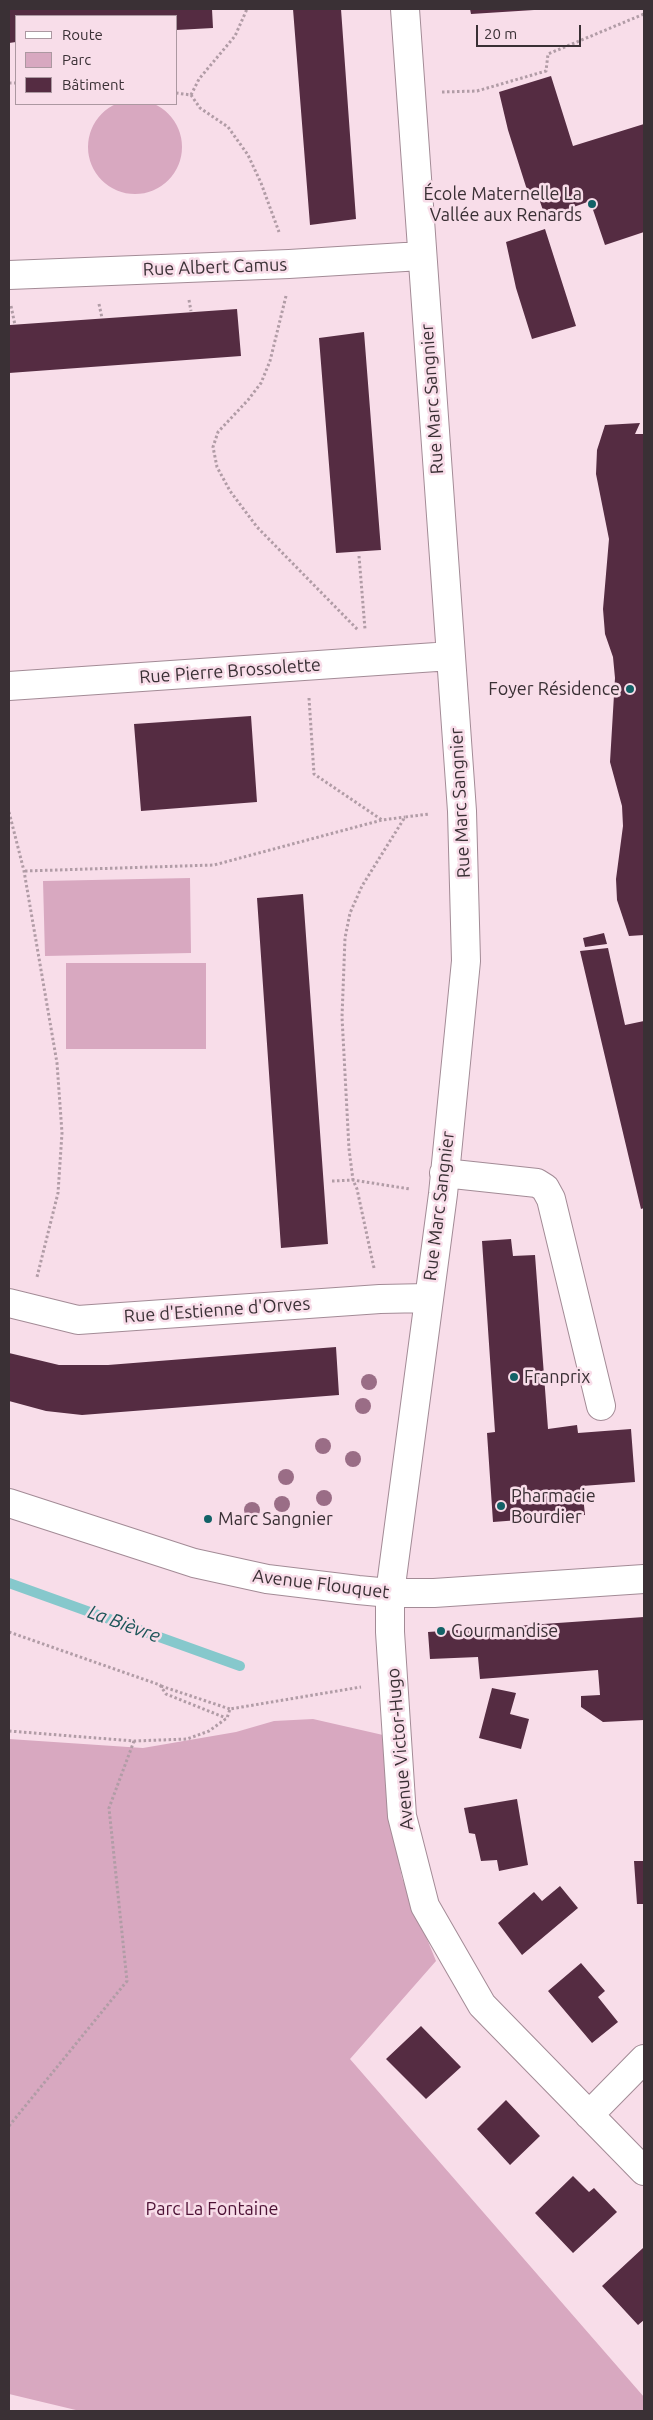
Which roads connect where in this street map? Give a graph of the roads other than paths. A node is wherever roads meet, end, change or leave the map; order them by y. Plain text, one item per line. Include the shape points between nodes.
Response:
1 (405, 9) edge
2 (422, 256) junction
3 (10, 287) edge
4 (451, 656) junction
5 (9, 686) edge
6 (444, 1184) junction
7 (428, 1298) junction
8 (19, 1306) edge
9 (601, 1406) dead end
10 (9, 1503) edge
11 (644, 1579) edge
12 (390, 1593) junction
13 (644, 2059) edge
14 (588, 2115) junction
15 (644, 2171) edge

1 - 2 street, Rue Marc Sangnier
2 - 3 street, Rue Albert Camus
2 - 4 street, Rue Marc Sangnier
4 - 5 street, Rue Pierre Brossolette
4 - 6 street, Rue Marc Sangnier via 462,811 466,961
6 - 7 street, Rue Marc Sangnier
6 - 9 street via 536,1183 545,1188 551,1199
7 - 8 street, Rue d'Estienne d'Orves via 78,1320
7 - 12 street, Rue Marc Sangnier
10 - 12 street, Avenue Flouquet via 194,1563 268,1579
11 - 12 street, Avenue Flouquet
12 - 14 street, Avenue Victor-Hugo via 402,1816 425,1906 482,2005
13 - 14 street
14 - 15 street, Avenue Victor-Hugo

